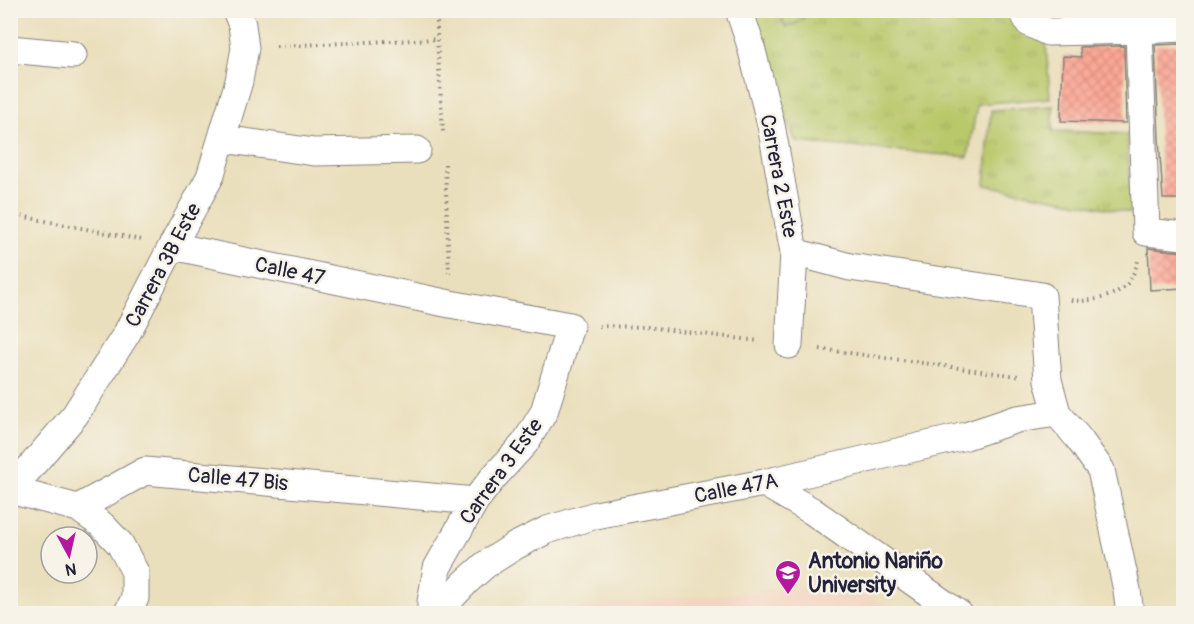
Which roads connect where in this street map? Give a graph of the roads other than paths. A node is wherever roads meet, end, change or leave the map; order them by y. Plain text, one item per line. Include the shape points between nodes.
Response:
1 (236, 10) edge
2 (739, 10) edge
3 (1022, 10) edge
4 (1184, 28) edge
5 (1139, 30) junction
6 (10, 49) edge
7 (73, 55) dead end
8 (223, 139) junction
9 (417, 150) dead end
10 (1184, 236) edge
11 (172, 246) junction
12 (794, 252) junction
13 (570, 326) joint
14 (789, 345) dead end
15 (1057, 413) junction
16 (764, 483) junction
17 (11, 490) edge
18 (475, 501) junction
19 (78, 508) junction
20 (127, 614) edge
21 (431, 614) edge
22 (443, 614) edge
23 (959, 614) edge
24 (1130, 614) edge

1 - 8 street, Carrera 3B Este via 245,48
2 - 12 street, Carrera 2 Este via 771,125
3 - 5 street via 1029,23 1048,32
4 - 5 street
5 - 10 street via 1146,231
6 - 7 street
8 - 9 street via 314,152
8 - 11 street, Carrera 3B Este via 210,177
11 - 13 street, Calle 47
11 - 17 street, Carrera 3B Este via 127,333 75,415
12 - 14 street, Carrera 2 Este
12 - 15 street via 850,267 1042,296 1048,380
13 - 18 street, Carrera 3 Este via 544,412 525,443
15 - 16 street, Calle 47A via 1017,419 966,435
15 - 24 street via 1101,470
16 - 22 street, Calle 47A via 596,516 547,530 486,565 451,598
16 - 23 street via 812,511
17 - 19 street
18 - 19 street, Calle 47 Bis via 145,471
18 - 21 street, Carrera 3 Este via 438,568
19 - 20 street via 120,544 135,573 135,598

